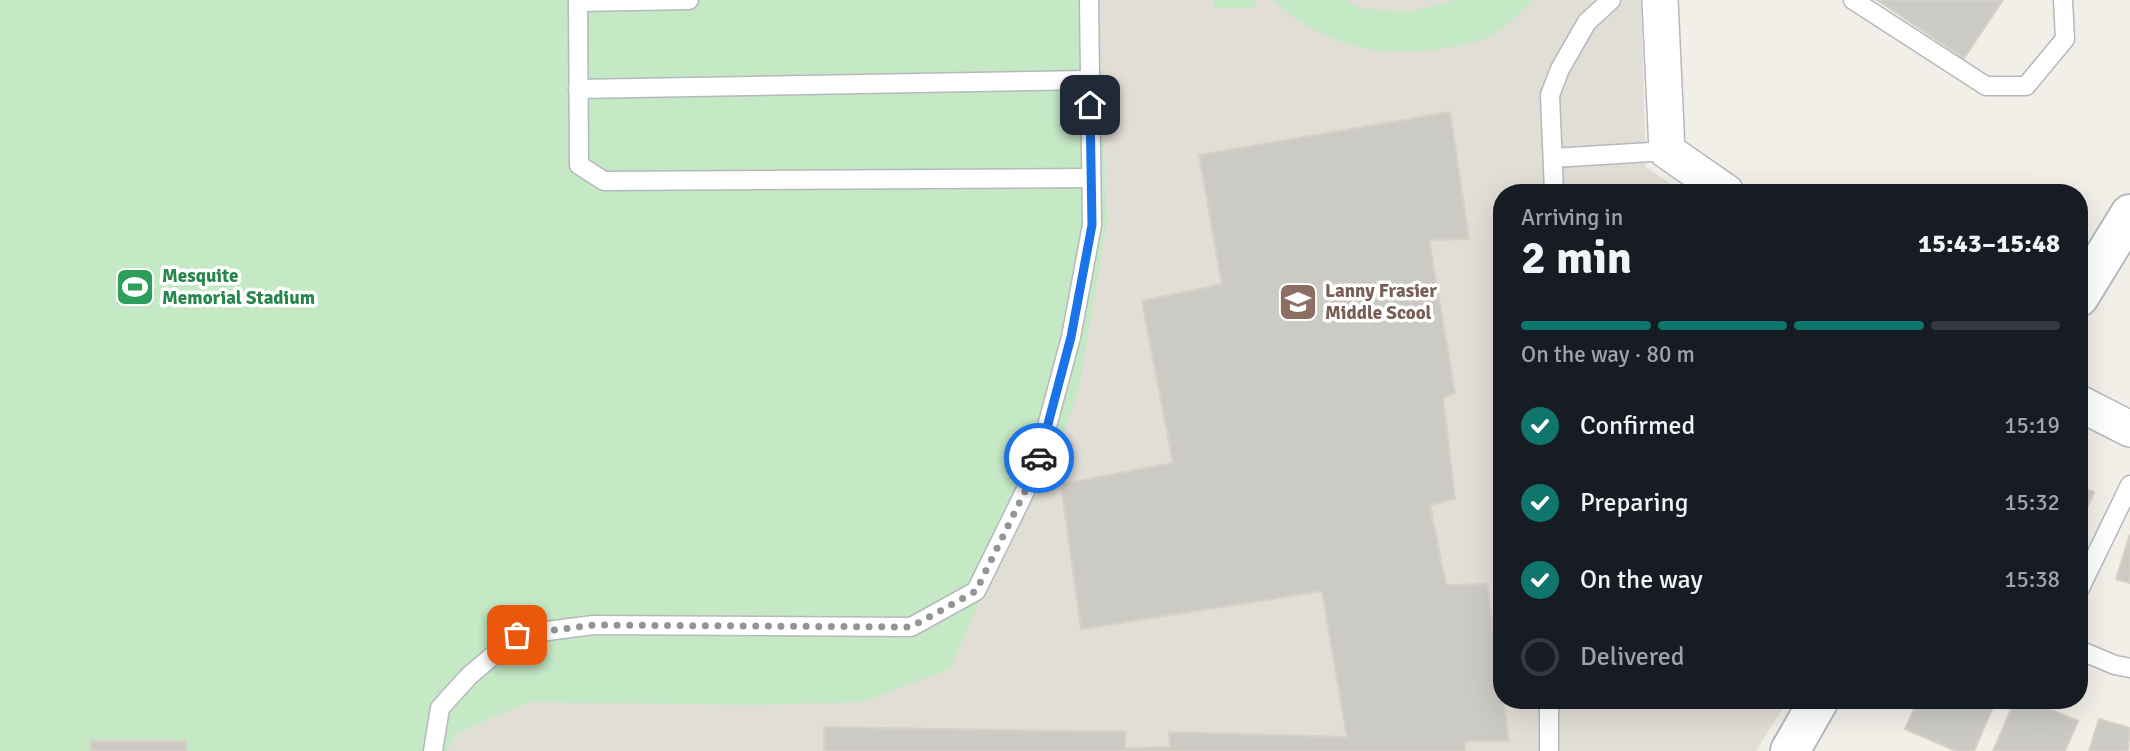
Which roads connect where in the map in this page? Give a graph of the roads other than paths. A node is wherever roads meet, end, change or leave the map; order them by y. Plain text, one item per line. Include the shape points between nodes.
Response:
1 (689, 0) edge
2 (1089, 0) edge
3 (1611, 0) edge
4 (1660, 0) edge
5 (1853, 0) edge
6 (2063, 0) edge
7 (578, 1) edge
8 (1090, 80) junction
9 (578, 89) junction
10 (1667, 151) junction
11 (1553, 158) junction
12 (1091, 178) junction
13 (1553, 184) edge
14 (1714, 184) edge
15 (2130, 214) edge
16 (2088, 282) edge
17 (2088, 408) edge
18 (2130, 429) edge
19 (2130, 485) edge
20 (2088, 571) edge
21 (2088, 654) edge
22 (2130, 668) edge
23 (1549, 709) edge
24 (1814, 709) edge
25 (433, 751) edge
26 (1549, 751) edge
27 (1790, 751) edge

1 - 7 lane
2 - 8 lane
3 - 11 lane via 1587,22 1550,95
4 - 10 street
5 - 6 lane via 1986,86 2026,86 2065,39
7 - 9 lane
8 - 9 lane
8 - 12 lane
9 - 12 lane via 579,164 604,181
10 - 11 lane
10 - 14 street
11 - 13 lane
12 - 25 lane via 1092,225 1073,325 1035,471 976,591 911,627 593,625 517,635 440,708
15 - 16 main road
17 - 18 street
19 - 20 lane
21 - 22 lane
23 - 26 lane
24 - 27 main road

